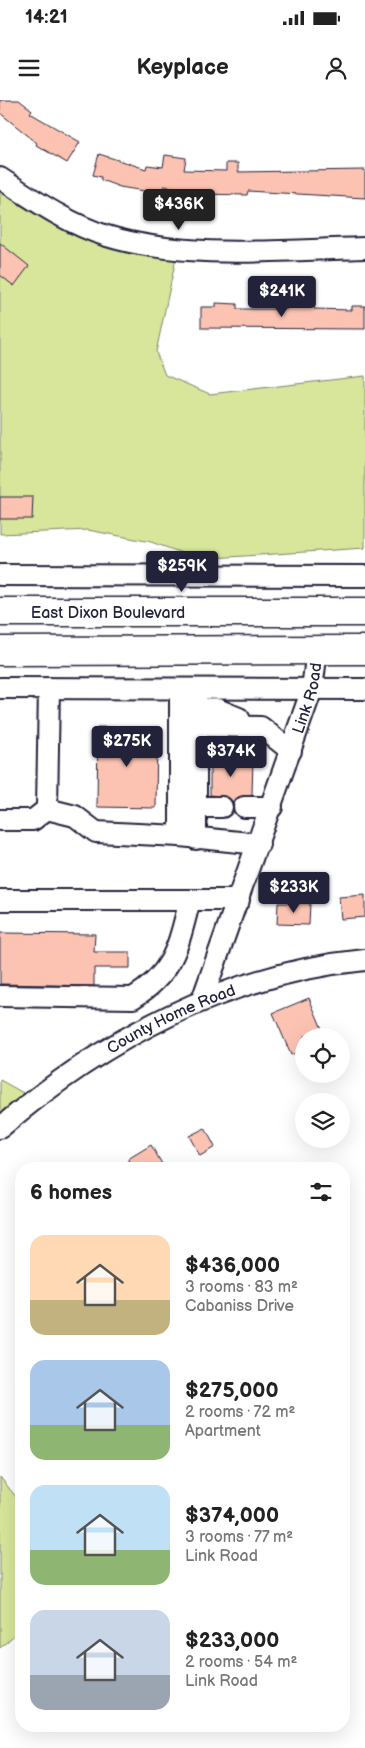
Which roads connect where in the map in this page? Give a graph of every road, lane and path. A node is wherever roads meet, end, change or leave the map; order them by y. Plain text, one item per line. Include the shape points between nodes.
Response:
1 (0, 178) edge
2 (365, 248) edge
3 (0, 575) edge
4 (365, 576) edge
5 (0, 612) edge
6 (365, 612) edge
7 (317, 650) junction
8 (365, 650) edge
9 (0, 651) edge
10 (0, 688) edge
11 (49, 688) junction
12 (188, 689) junction
13 (312, 689) junction
14 (365, 690) edge
15 (196, 718) junction
16 (291, 750) junction
17 (196, 807) junction
18 (222, 807) dead end
19 (244, 807) dead end
20 (272, 807) junction
21 (47, 809) junction
22 (0, 820) edge
23 (188, 838) junction
24 (259, 844) junction
25 (0, 900) edge
26 (190, 900) junction
27 (239, 900) junction
28 (365, 960) edge
29 (0, 996) edge
30 (133, 998) junction
31 (202, 1000) junction
32 (137, 1031) junction
33 (0, 1128) edge

1 - 2 street via 72,222 107,236 134,242 196,251
3 - 4 street
5 - 6 highway, East Dixon Boulevard
7 - 8 highway
7 - 9 highway
7 - 13 street, Link Road
10 - 11 street
11 - 12 street
11 - 21 street
12 - 13 street
12 - 15 street
12 - 23 street
13 - 14 street
13 - 16 street, Link Road
15 - 16 street via 261,727
15 - 17 street
16 - 20 street, Link Road
17 - 18 street
17 - 23 street
19 - 20 street
20 - 24 street, Link Road
21 - 22 street via 33,820
21 - 23 street via 76,816 96,832
23 - 24 street
24 - 27 street, Link Road
25 - 26 street
26 - 27 street
26 - 30 street via 178,946 164,974
27 - 31 street, Link Road
28 - 31 street, County Home Road via 262,980
29 - 30 street
30 - 32 street
31 - 32 street, County Home Road
32 - 33 street, County Home Road via 87,1063

